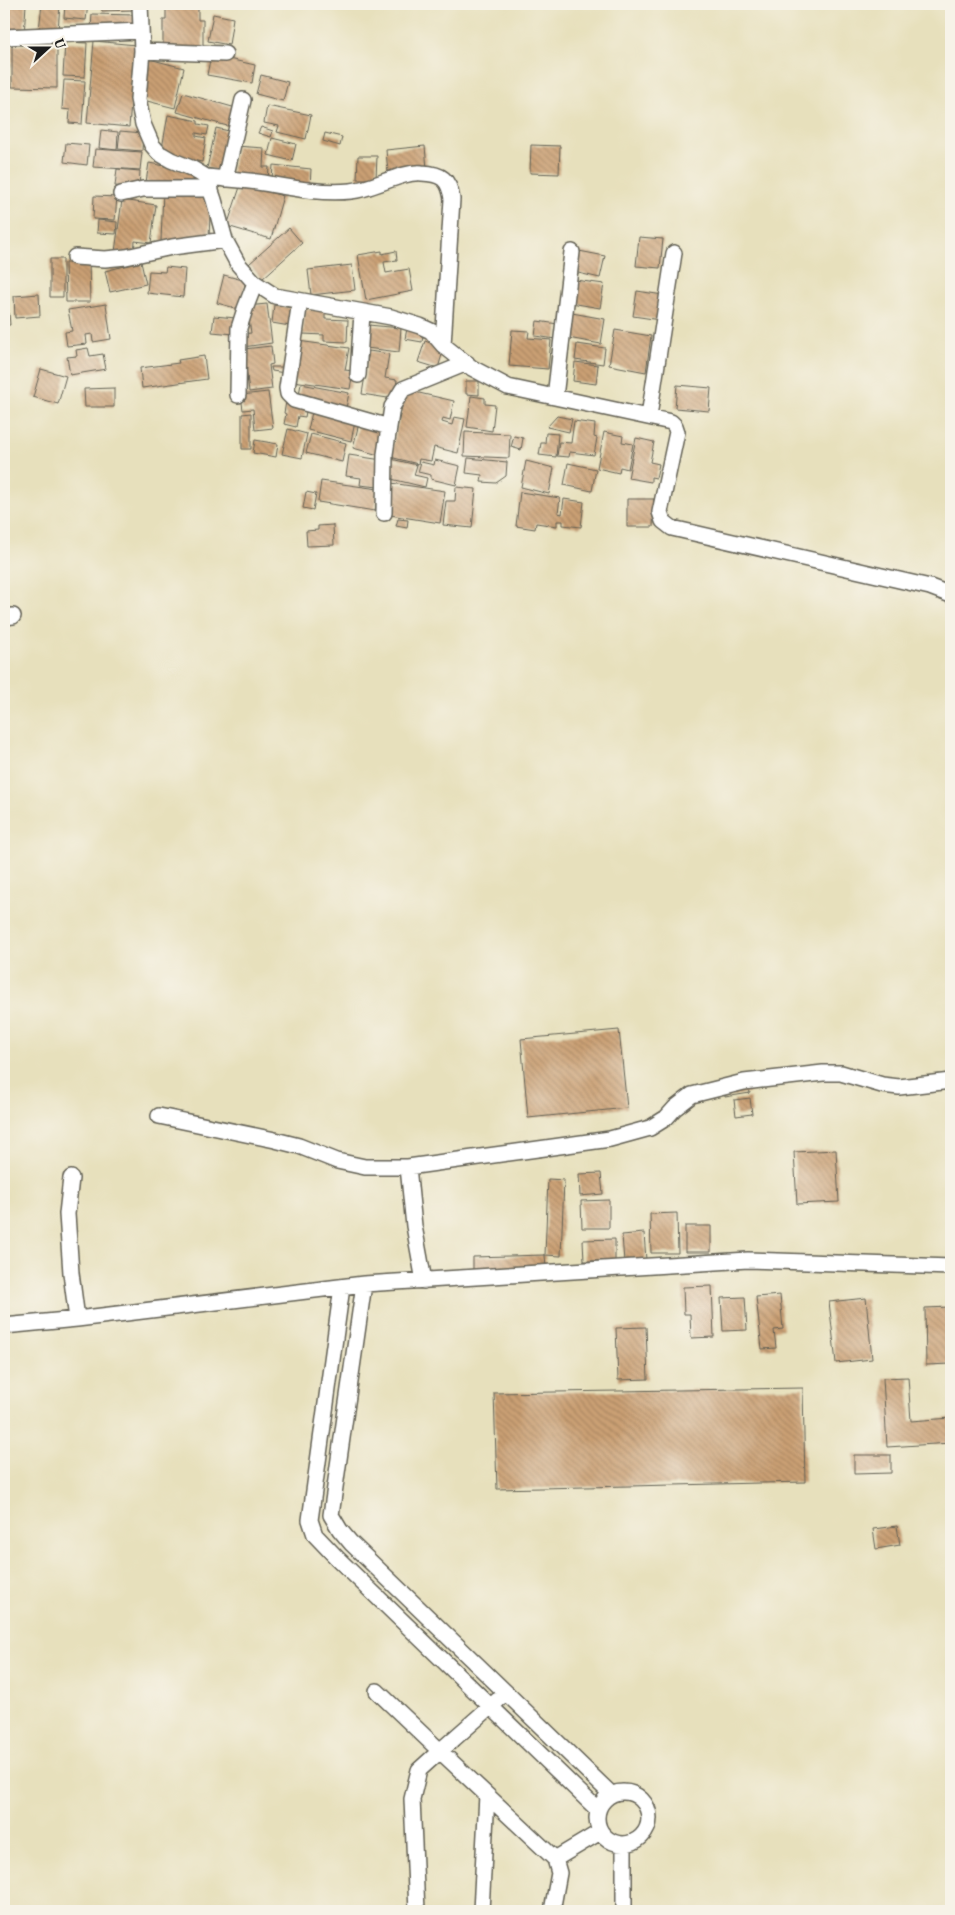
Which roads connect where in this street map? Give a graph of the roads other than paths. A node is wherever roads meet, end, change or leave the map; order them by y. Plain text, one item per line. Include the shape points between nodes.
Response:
1 (140, 4) edge
2 (140, 31) junction
3 (4, 38) edge
4 (142, 51) junction
5 (225, 54) dead end
6 (242, 100) dead end
7 (225, 179) junction
8 (208, 183) junction
9 (121, 194) dead end
10 (226, 240) junction
11 (572, 252) dead end
12 (674, 253) dead end
13 (75, 257) dead end
14 (256, 283) junction
15 (300, 300) junction
16 (362, 313) junction
17 (442, 345) junction
18 (467, 363) junction
19 (358, 375) dead end
20 (238, 395) dead end
21 (556, 397) junction
22 (649, 416) junction
23 (389, 427) junction
24 (384, 513) dead end
25 (951, 595) edge
26 (951, 1080) edge
27 (159, 1116) dead end
28 (408, 1167) junction
29 (71, 1178) dead end
30 (951, 1267) edge
31 (424, 1281) junction
32 (364, 1284) junction
33 (342, 1287) junction
34 (77, 1319) junction
35 (4, 1326) edge
36 (333, 1354) junction
37 (354, 1354) junction
38 (315, 1481) junction
39 (336, 1484) junction
40 (377, 1691) dead end
41 (506, 1692) junction
42 (491, 1707) junction
43 (440, 1751) junction
44 (487, 1794) junction
45 (611, 1794) junction
46 (598, 1810) junction
47 (600, 1832) junction
48 (624, 1845) junction
49 (555, 1859) junction
50 (417, 1911) edge
51 (481, 1911) edge
52 (552, 1911) edge
53 (624, 1911) edge

1 - 2 street
2 - 3 street
2 - 4 street
4 - 5 street
4 - 8 street via 138,99 152,145 159,153 191,168
6 - 7 street
7 - 8 street
7 - 17 street via 323,192 353,192 408,174 443,177 448,182 452,199
8 - 9 street
8 - 10 street
10 - 13 street via 126,257
10 - 14 street via 238,264
11 - 21 street
12 - 22 street
14 - 15 street via 275,296
14 - 20 street via 239,328
15 - 16 street
15 - 23 street via 288,394 294,400
16 - 17 street via 420,326 431,331
16 - 19 street
17 - 18 street
18 - 21 street via 508,387
18 - 23 street via 403,389 392,407
21 - 22 street
22 - 25 street via 671,422 678,432 660,512 663,521 672,528 843,566
23 - 24 street
26 - 28 street via 899,1087 841,1073 822,1073 744,1082 692,1095 650,1128 610,1139
27 - 28 street via 275,1140 365,1167
28 - 31 street
29 - 34 street via 67,1223
30 - 31 street via 748,1260
31 - 32 street
32 - 33 street
32 - 37 street
33 - 34 street
33 - 36 street
34 - 35 street
36 - 37 street
36 - 38 street
37 - 39 street
38 - 39 street
38 - 42 street via 310,1520 315,1535
39 - 41 street via 331,1515 340,1530
40 - 43 street
41 - 42 street
41 - 45 street
42 - 43 street
42 - 46 street
43 - 44 street
43 - 50 street via 418,1770 412,1799
44 - 49 street
44 - 51 street
45 - 46 street
45 - 48 street via 626,1792 639,1797 649,1816 643,1836
46 - 47 street
47 - 48 street via 610,1842
47 - 49 street
48 - 53 street
49 - 52 street via 559,1873

